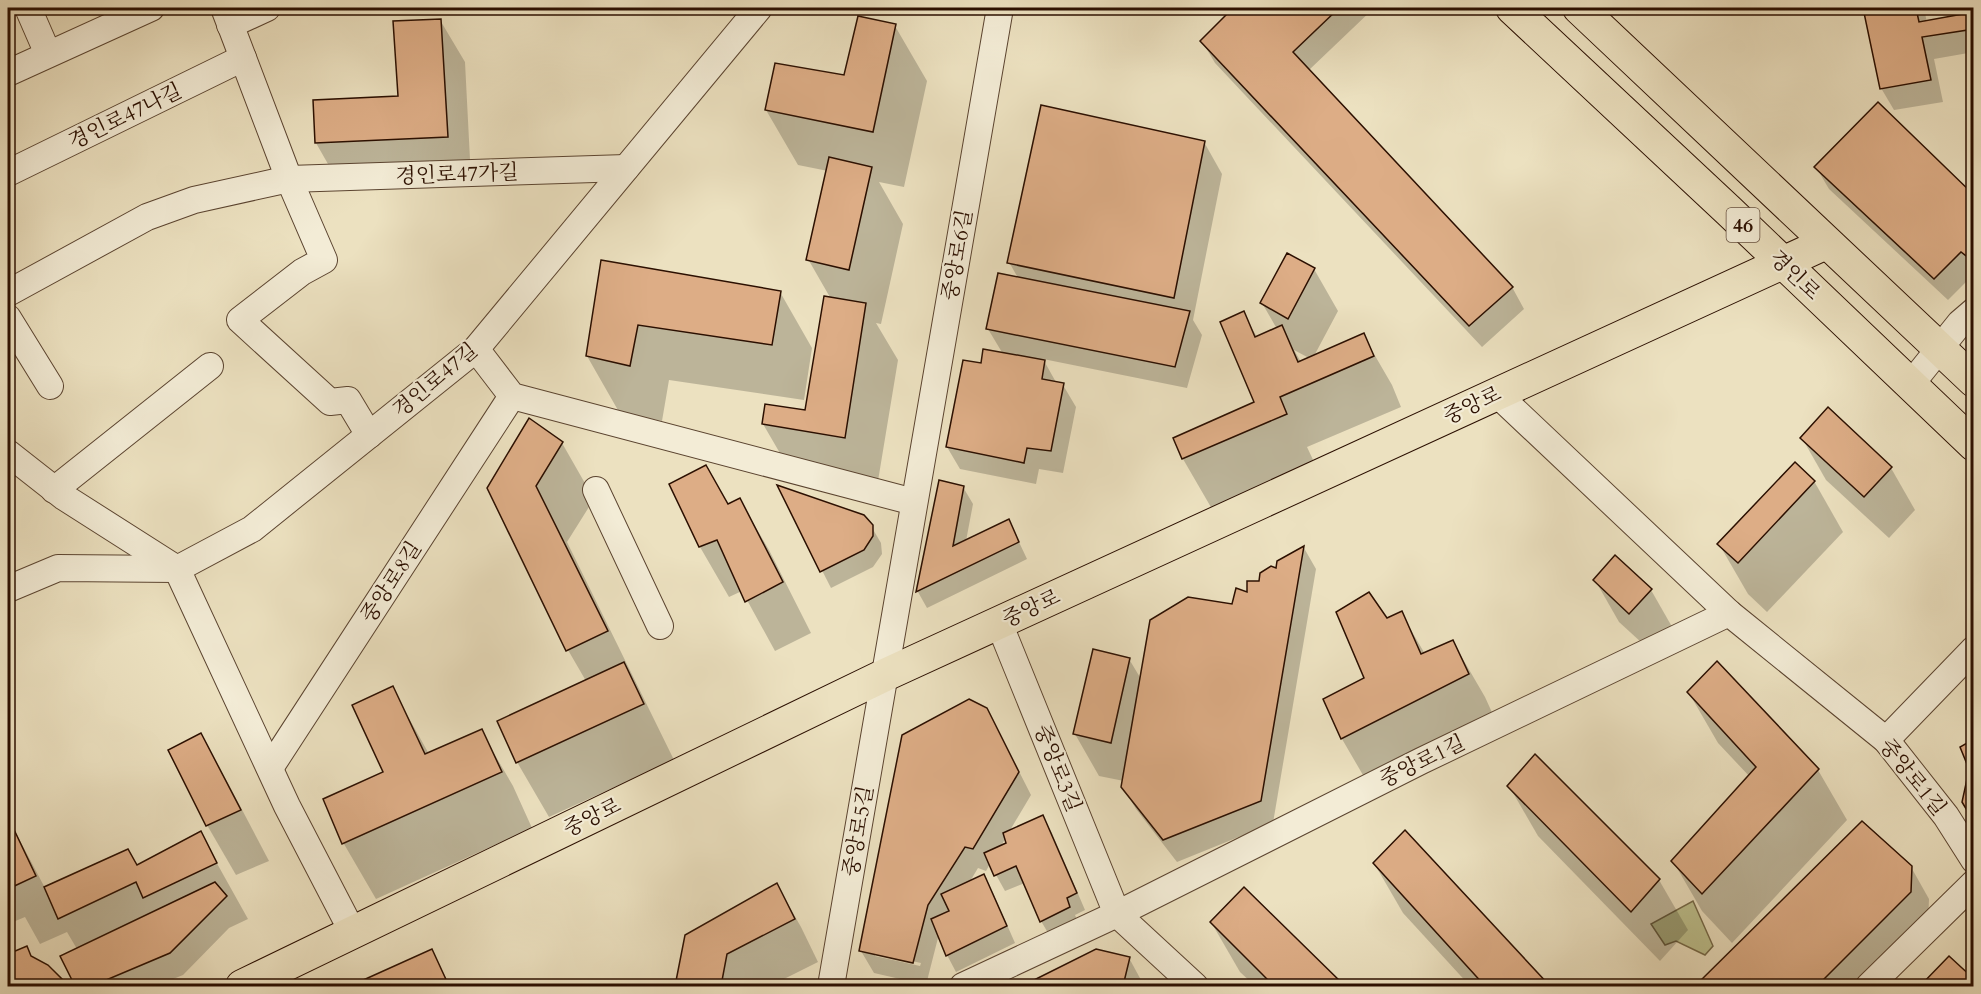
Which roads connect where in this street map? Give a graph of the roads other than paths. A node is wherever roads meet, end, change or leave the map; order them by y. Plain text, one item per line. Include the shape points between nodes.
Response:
1 (28, 8) edge
2 (151, 8) edge
3 (267, 8) edge
4 (759, 8) edge
5 (1000, 8) edge
6 (1512, 8) edge
7 (1579, 8) edge
8 (227, 16) edge
9 (48, 54) junction
10 (243, 58) junction
11 (8, 73) edge
12 (626, 168) junction
13 (8, 173) edge
14 (289, 179) junction
15 (1826, 243) junction
16 (1782, 263) junction
17 (8, 293) edge
18 (1974, 311) edge
19 (8, 318) edge
20 (1940, 348) junction
21 (476, 349) junction
22 (210, 366) dead end
23 (1974, 381) edge
24 (1911, 384) junction
25 (50, 386) dead end
26 (1497, 393) junction
27 (512, 396) junction
28 (369, 435) junction
29 (1974, 445) edge
30 (8, 453) edge
31 (54, 490) junction
32 (596, 490) dead end
33 (914, 502) junction
34 (177, 569) junction
35 (8, 589) edge
36 (1729, 613) junction
37 (999, 623) junction
38 (660, 626) dead end
39 (1974, 649) edge
40 (885, 675) junction
41 (1886, 740) junction
42 (270, 768) junction
43 (1974, 860) edge
44 (1974, 883) edge
45 (1117, 914) junction
46 (353, 933) junction
47 (242, 987) edge
48 (831, 987) edge
49 (963, 987) edge
50 (1195, 987) edge
51 (1869, 987) edge

1 - 9 street
2 - 9 street
3 - 8 street
4 - 12 street, 경인로47길
5 - 33 street, 중앙로6길
6 - 16 main road, 경인로 / 46
7 - 15 main road, 46
8 - 10 street
9 - 11 street
10 - 13 street, 경인로47나길
10 - 14 street
12 - 14 street, 경인로47가길
12 - 21 street, 경인로47길
14 - 17 street, 경인로47가길 via 194,200 147,218
14 - 28 street via 324,260 302,272 240,320 330,402 348,400
15 - 16 main road, 중앙로
15 - 20 main road, 46
16 - 24 main road, 경인로 / 46
16 - 26 main road, 중앙로
18 - 20 street
19 - 25 street
20 - 23 main road, 46
20 - 24 street
21 - 27 street
21 - 28 street, 경인로47길
22 - 31 street
24 - 29 main road, 경인로 / 46
26 - 36 street, 중앙로1길
26 - 37 main road, 중앙로
27 - 33 street
27 - 42 street, 중앙로8길
28 - 34 street, 경인로47길 via 252,529
30 - 31 street
31 - 34 street
32 - 38 street
33 - 40 street, 중앙로6길
34 - 35 street, 경인로47길 via 58,568
34 - 42 street
36 - 41 street, 중앙로1길
36 - 45 street, 중앙로1길 via 1421,761
37 - 40 main road, 중앙로
37 - 45 street, 중앙로3길
39 - 41 street
40 - 46 main road, 중앙로
40 - 48 street, 중앙로5길
41 - 43 street, 중앙로1길 via 1946,816
42 - 46 street
44 - 51 street
45 - 49 street
45 - 50 street, 중앙로3길
46 - 47 main road, 중앙로

